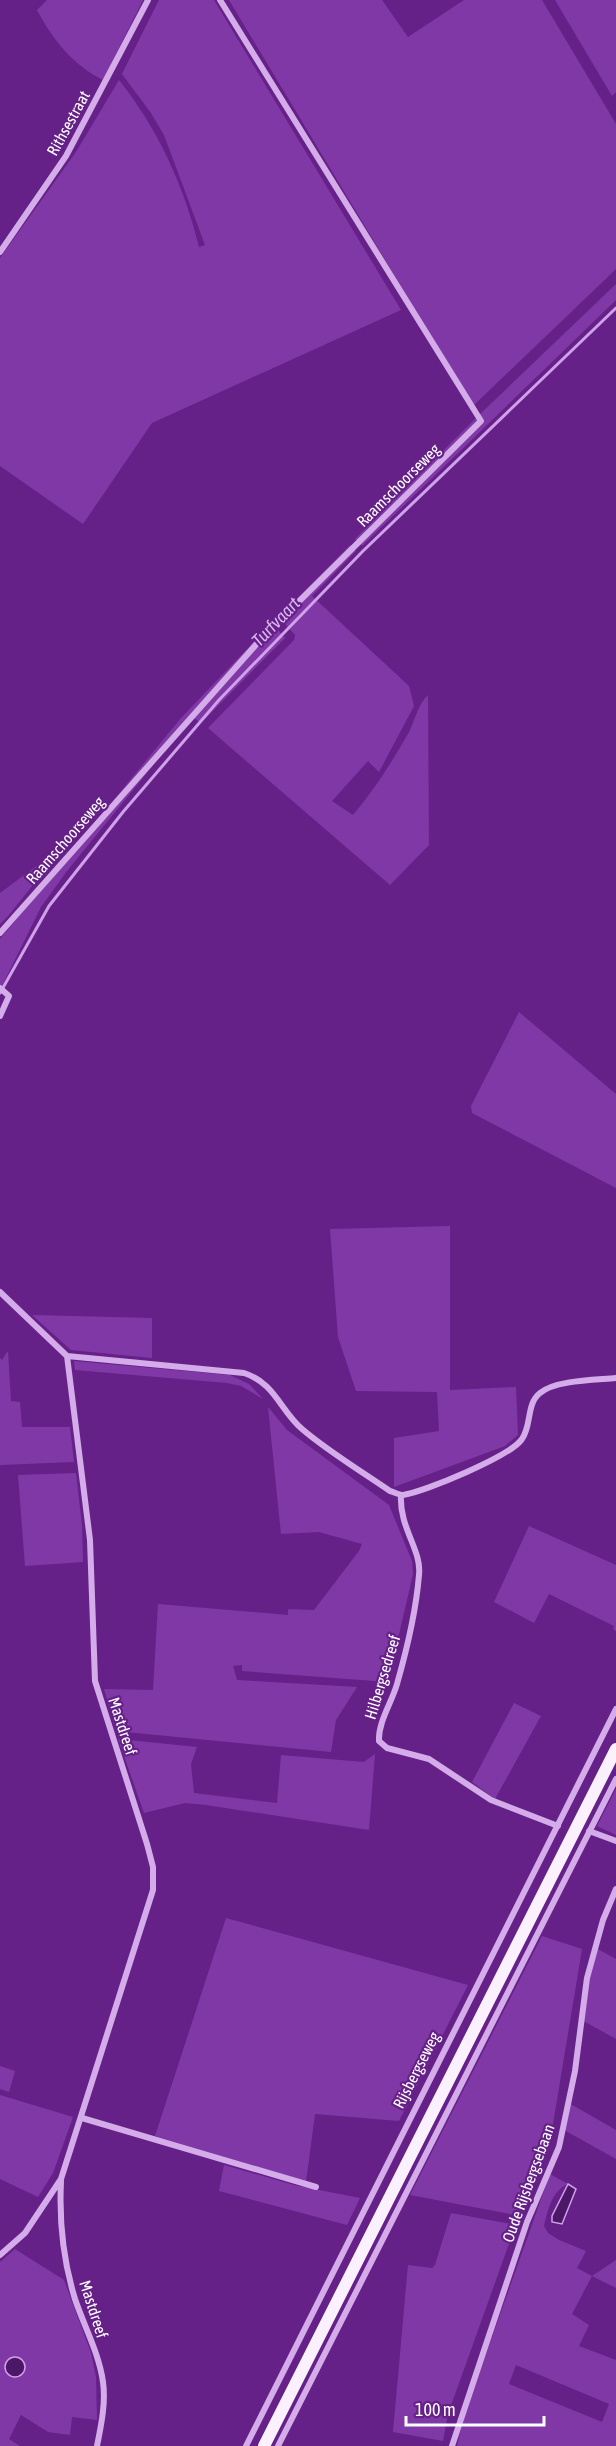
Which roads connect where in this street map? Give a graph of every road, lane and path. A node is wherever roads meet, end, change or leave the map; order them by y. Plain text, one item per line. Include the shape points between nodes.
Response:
1 (147, 0) edge
2 (220, 0) edge
3 (0, 252) edge
4 (0, 933) edge
5 (2, 989) edge
6 (0, 1016) edge
7 (0, 1292) edge
8 (68, 1356) junction
9 (616, 1378) edge
10 (401, 1495) junction
11 (616, 1709) edge
12 (616, 1749) edge
13 (616, 1779) edge
14 (558, 1826) junction
15 (589, 1831) junction
16 (616, 1840) edge
17 (616, 1889) edge
18 (82, 2118) junction
19 (61, 2179) junction
20 (316, 2187) dead end
21 (0, 2255) edge
22 (97, 2446) edge
23 (246, 2446) edge
24 (264, 2446) edge
25 (278, 2446) edge
26 (452, 2446) edge

1 - 3 street, Rithsestraat via 66,156
2 - 4 street, Raamschoorseweg via 481,421 254,647
5 - 6 street via 9,996
7 - 8 street
8 - 10 street via 258,1377 271,1388 300,1428
8 - 18 street, Mastdreef via 90,1540 95,1681 153,1867 153,1890
9 - 10 street via 560,1385 541,1392 531,1407 526,1431 512,1449 470,1470
10 - 14 street, Hilbergsedreef via 402,1518 420,1573 405,1653 379,1741 387,1748 429,1758 491,1800
11 - 14 street, Rijsbergseweg
12 - 24 main road, Rijsbergseweg
13 - 15 street
14 - 23 street, Rijsbergseweg
15 - 16 street
15 - 25 street
17 - 26 street, Oude Rijsbergsebaan via 587,1978 559,2147 527,2222
18 - 19 street, Mastdreef
18 - 20 street
19 - 21 street, Mastdreef via 25,2233
19 - 22 street, Mastdreef via 59,2224 65,2257 104,2384

